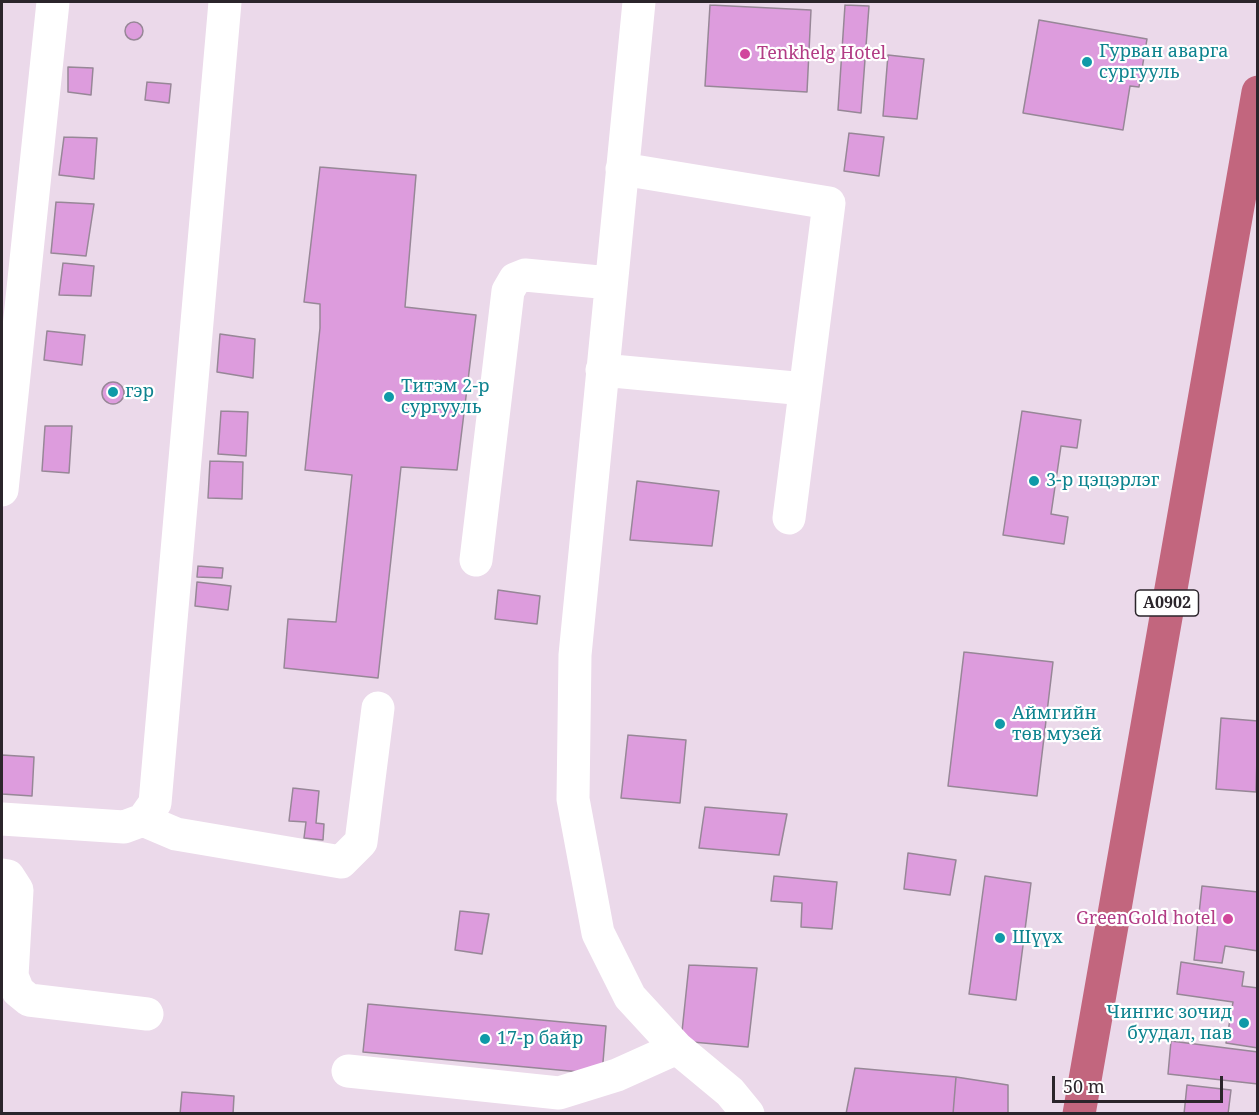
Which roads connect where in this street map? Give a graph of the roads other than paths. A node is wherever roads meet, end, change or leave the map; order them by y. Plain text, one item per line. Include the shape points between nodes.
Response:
1 (53, 2) edge
2 (225, 2) edge
3 (639, 2) edge
4 (1257, 92) edge
5 (621, 169) junction
6 (610, 283) junction
7 (602, 370) junction
8 (805, 389) junction
9 (2, 490) edge
10 (789, 518) dead end
11 (476, 560) dead end
12 (378, 708) dead end
13 (2, 819) edge
14 (144, 820) junction
15 (2, 875) edge
16 (147, 1014) dead end
17 (677, 1048) junction
18 (348, 1071) dead end
19 (748, 1113) edge
20 (1079, 1113) edge

1 - 9 street
2 - 14 street via 156,793 151,812
3 - 5 street
4 - 20 highway, A0902
5 - 6 street
5 - 8 street via 829,203
6 - 7 street
6 - 11 street via 525,275 515,279 508,291
7 - 8 street
7 - 17 street via 575,655 573,799 598,933 630,997
8 - 10 street
12 - 14 street via 361,842 341,862 176,834
13 - 14 street via 124,827
15 - 16 street via 8,876 17,890 12,976 18,991 29,1000
17 - 18 street via 617,1075 558,1093
17 - 19 street via 730,1092

